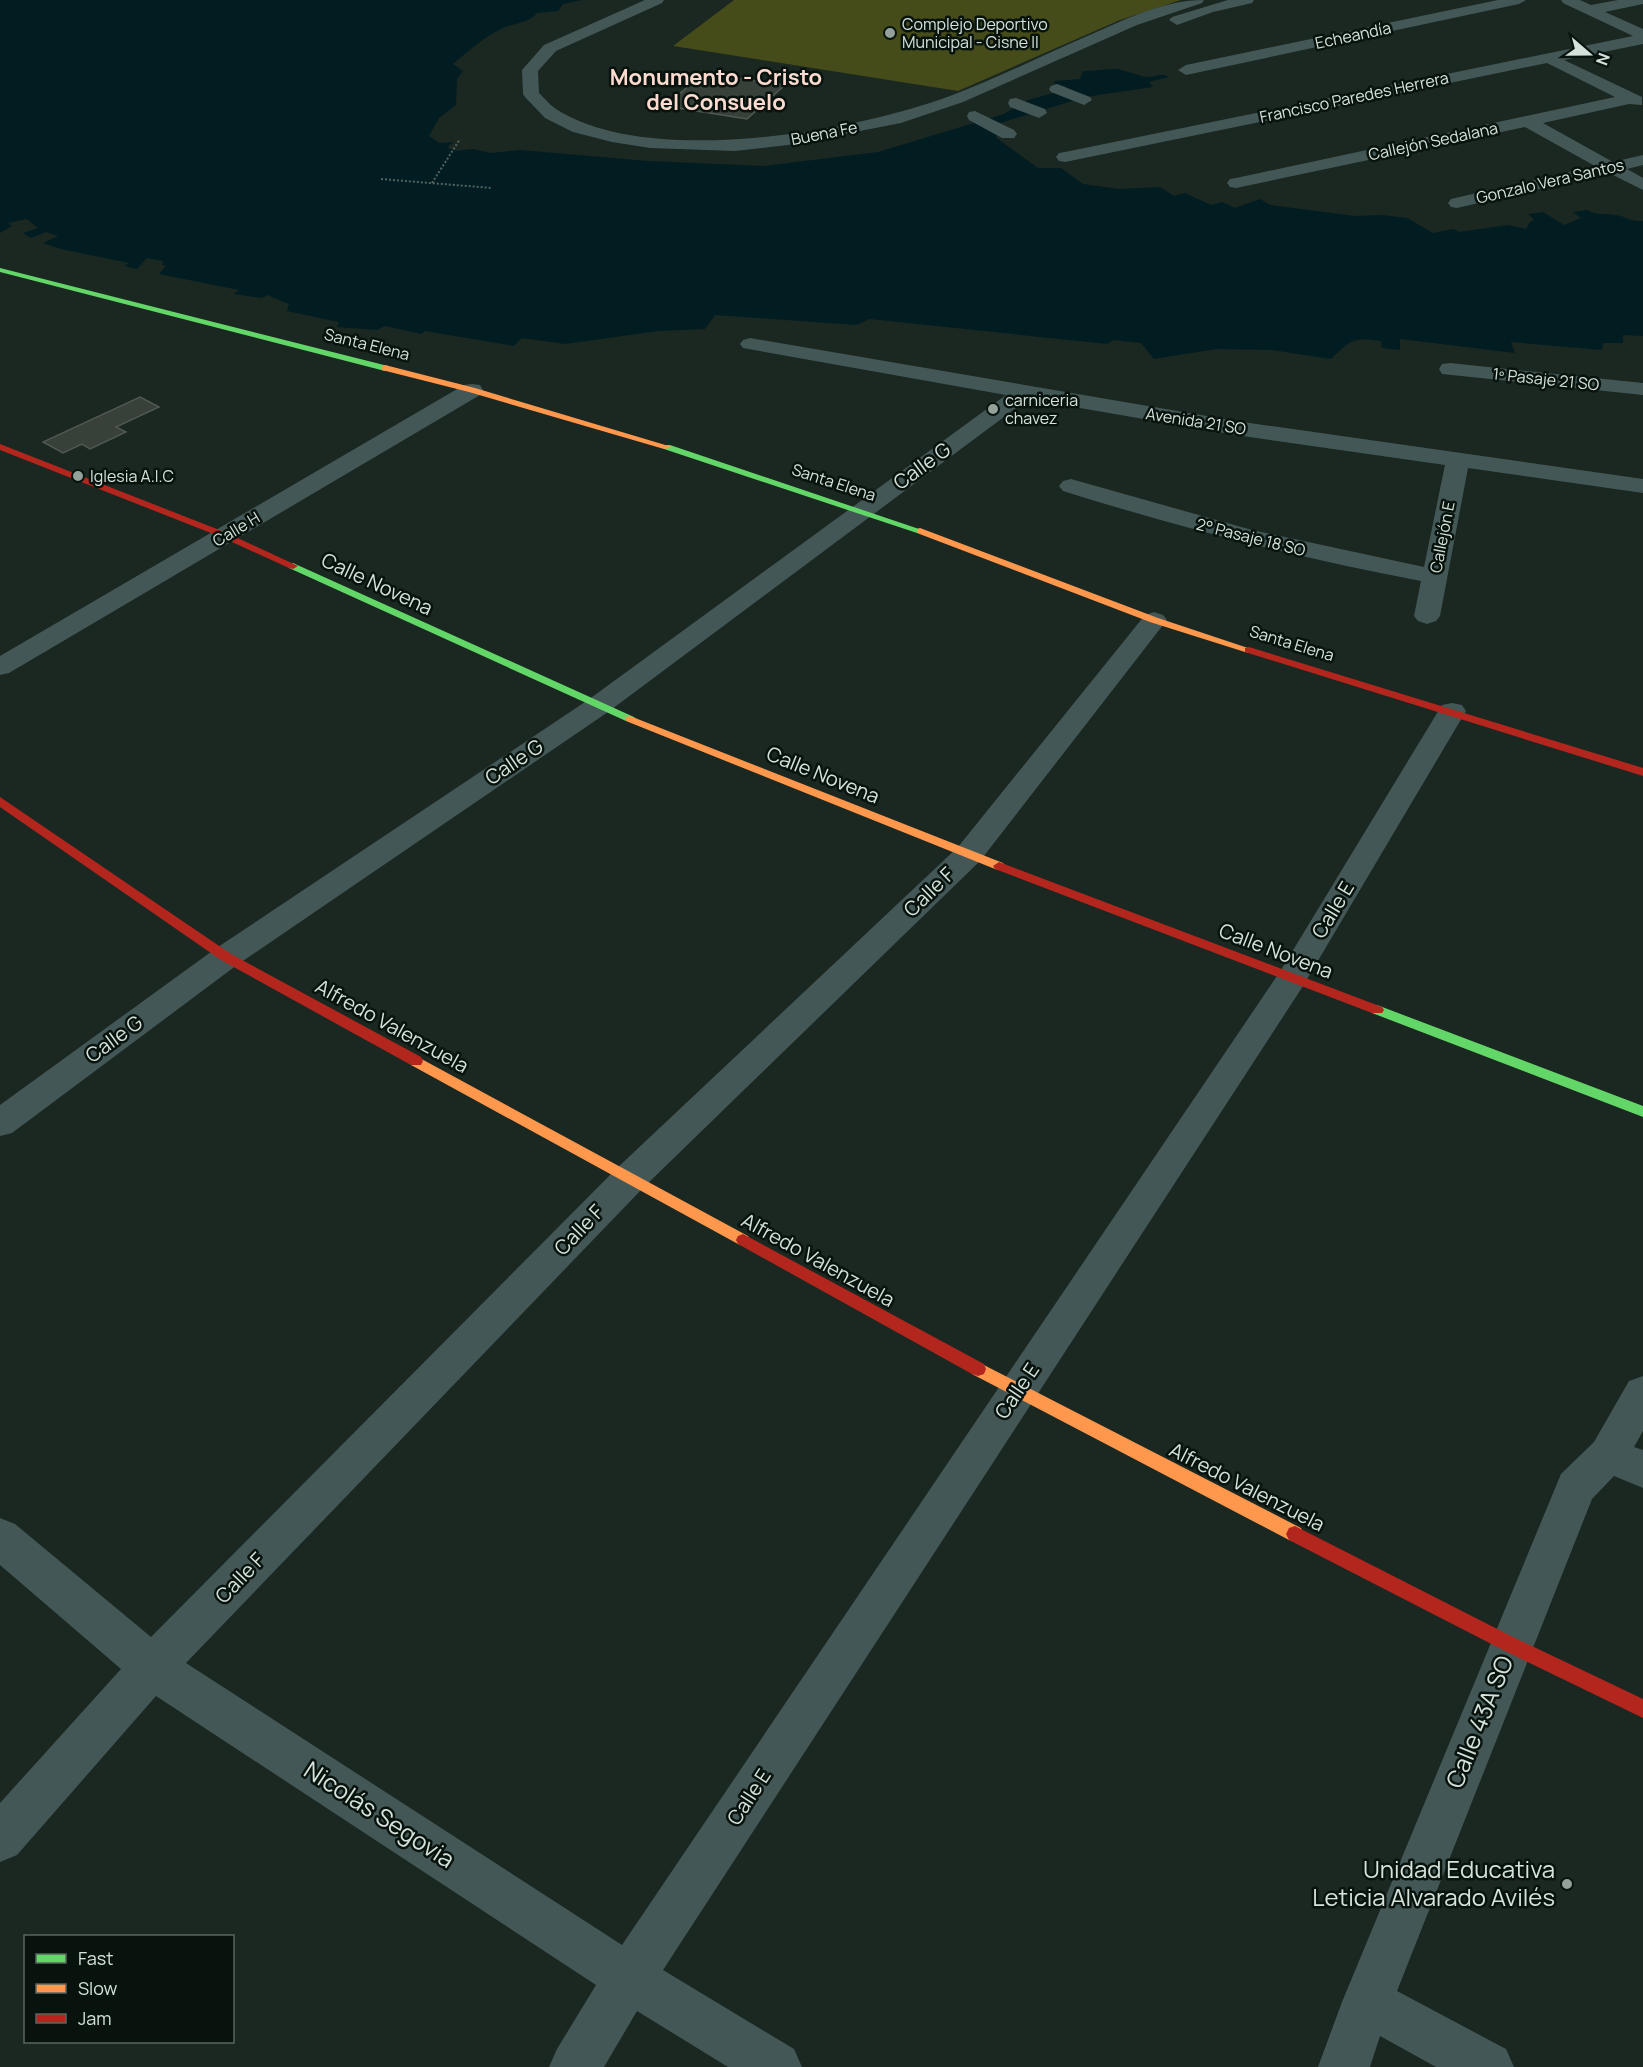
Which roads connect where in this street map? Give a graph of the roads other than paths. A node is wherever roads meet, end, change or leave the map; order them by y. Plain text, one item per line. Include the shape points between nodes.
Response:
1 (657, 0) edge
2 (1197, 0) edge
3 (1247, 0) edge
4 (1519, 0) edge
5 (1568, 0) edge
6 (1641, 0) edge
7 (1590, 10) junction
8 (1643, 37) edge
9 (1058, 54) junction
10 (1548, 57) junction
11 (1186, 70) dead end
12 (1637, 102) edge
13 (1012, 105) dead end
14 (1033, 109) junction
15 (983, 115) dead end
16 (1527, 121) junction
17 (1065, 157) dead end
18 (1643, 160) edge
19 (1611, 168) junction
20 (1236, 183) dead end
21 (1643, 185) edge
22 (1457, 203) dead end
23 (0, 270) edge
24 (750, 344) dead end
25 (1450, 369) dead end
26 (1643, 389) edge
27 (472, 390) junction
28 (1022, 393) junction
29 (0, 447) edge
30 (1458, 459) junction
31 (1071, 486) dead end
32 (1643, 486) edge
33 (862, 510) junction
34 (225, 535) junction
35 (1435, 576) junction
36 (1427, 616) dead end
37 (1154, 620) junction
38 (0, 668) edge
39 (598, 706) junction
40 (1452, 711) junction
41 (1643, 772) edge
42 (0, 801) edge
43 (969, 854) junction
44 (226, 957) junction
45 (1292, 978) junction
46 (7, 1107) edge
47 (1643, 1112) edge
48 (629, 1179) junction
49 (1017, 1391) junction
50 (1643, 1393) edge
51 (1625, 1462) edge
52 (0, 1538) edge
53 (1511, 1645) junction
54 (152, 1667) junction
55 (1643, 1709) edge
56 (0, 1838) edge
57 (629, 1978) junction
58 (1367, 2002) junction
59 (575, 2067) edge
60 (776, 2067) edge
61 (1344, 2067) edge
62 (1488, 2067) edge

1 - 9 street, Buena Fe via 550,48 530,70 531,94 551,114 579,128 612,137 651,143 735,146 901,118 957,99
2 - 9 street, Buena Fe via 1132,22
3 - 9 street, Buena Fe via 1208,9 1092,51
4 - 11 street, Echeandía
5 - 7 street
6 - 7 street
7 - 8 street
8 - 10 street, Francisco Paredes Herrera
10 - 12 street
10 - 17 street, Francisco Paredes Herrera
12 - 16 street, Callejón Sedalana
13 - 14 street
14 - 14 street via 1073,104
14 - 15 street
16 - 19 street
16 - 20 street, Callejón Sedalana
18 - 19 street, Gonzalo Vera Santos
19 - 21 street
19 - 22 street, Gonzalo Vera Santos
23 - 27 street, Santa Elena
24 - 28 street, Avenida 21 SO
25 - 26 street, 1º Pasaje 21 SO
27 - 33 street, Santa Elena via 633,436
27 - 34 street, Calle H
28 - 30 street, Avenida 21 SO
28 - 33 street, Calle G
29 - 34 street, Calle Novena
30 - 32 street, Avenida 21 SO
30 - 35 street, Callejón E
31 - 35 street, 2° Pasaje 18 SO via 1292,548
33 - 37 street, Santa Elena
33 - 39 street, Calle G
34 - 38 street, Calle H
34 - 39 street, Calle Novena
35 - 36 street, Callejón E
37 - 40 street, Santa Elena
37 - 43 street, Calle F
39 - 43 street, Calle Novena
39 - 44 street, Calle G
40 - 41 street, Santa Elena
40 - 45 street, Calle E
42 - 44 street, Alfredo Valenzuela
43 - 45 street, Calle Novena
43 - 48 street, Calle F
44 - 46 street, Calle G
44 - 48 street, Alfredo Valenzuela
45 - 47 street, Calle Novena
45 - 49 street, Calle E
48 - 49 street, Alfredo Valenzuela
48 - 54 street, Calle F
49 - 53 street, Alfredo Valenzuela
49 - 57 street, Calle E
50 - 51 street, Calle 43A SO
51 - 53 street, Calle 43A SO via 1576,1487
52 - 54 street, Nicolás Segovia
53 - 55 street, Alfredo Valenzuela
53 - 58 street, Calle 43A SO
54 - 56 street, Calle F
54 - 57 street, Nicolás Segovia
57 - 59 street, Calle E
57 - 60 street, Nicolás Segovia
58 - 61 street, Calle 43A SO
58 - 62 street

